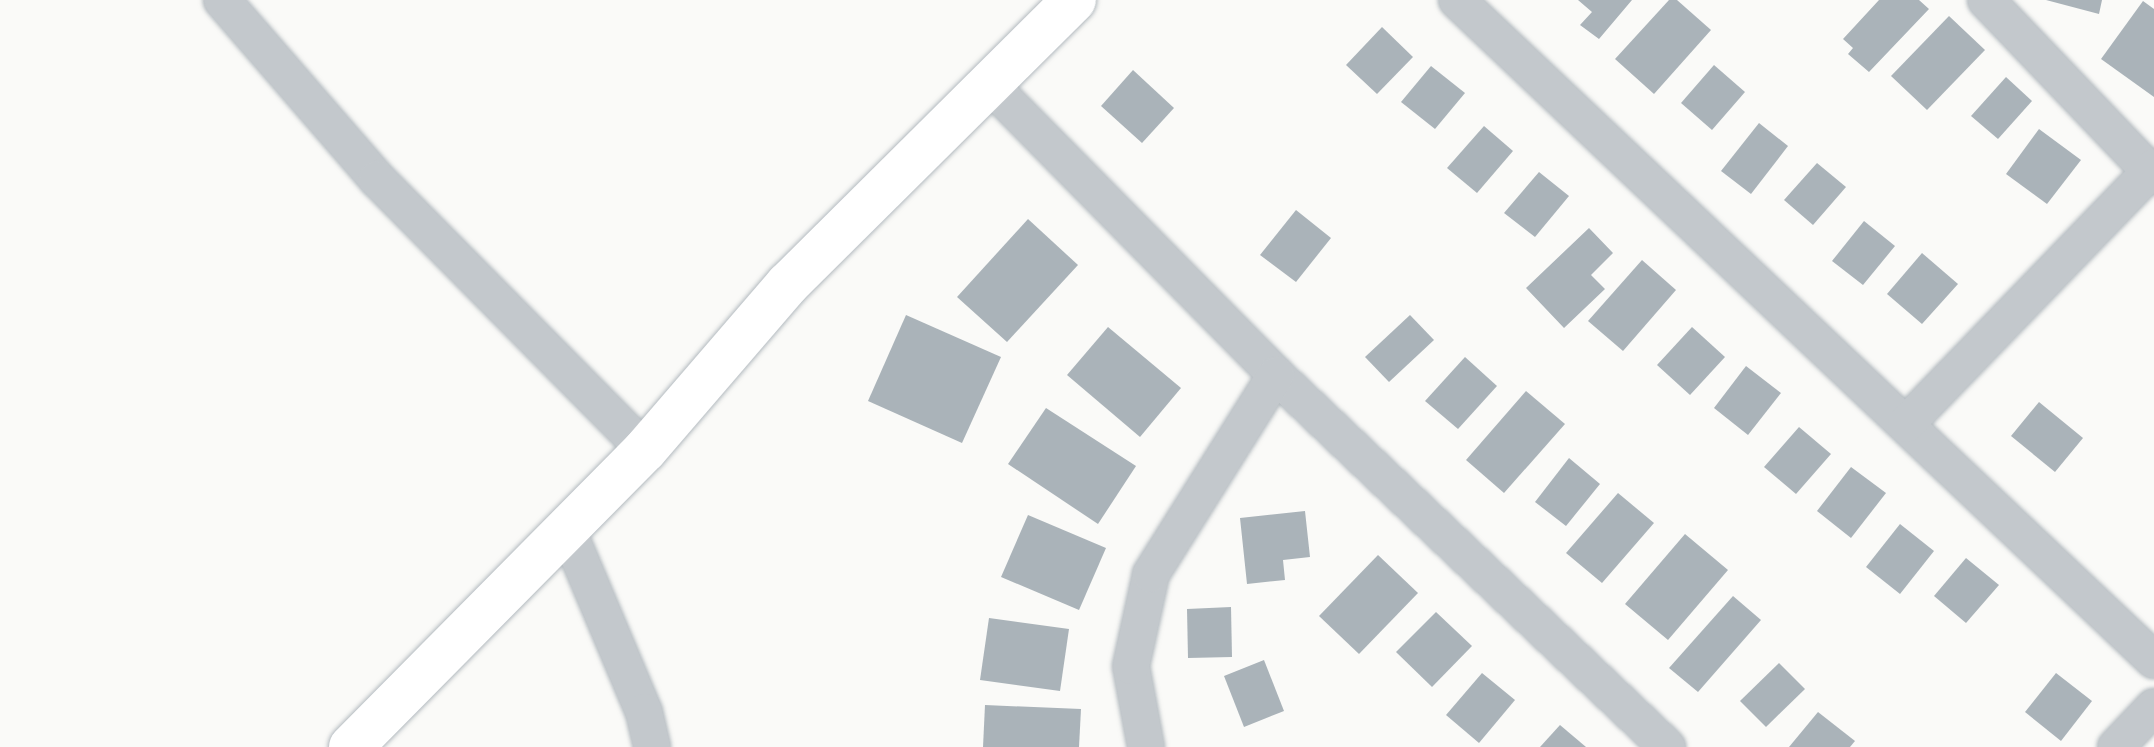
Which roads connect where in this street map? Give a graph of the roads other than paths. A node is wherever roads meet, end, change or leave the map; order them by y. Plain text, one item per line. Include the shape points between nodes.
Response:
1 (222, 0) edge
2 (1074, 0) edge
3 (1457, 0) edge
4 (1986, 0) edge
5 (992, 87) junction
6 (2153, 172) edge
7 (1276, 375) junction
8 (1906, 424) junction
9 (645, 450) junction
10 (567, 529) junction
11 (2154, 660) edge
12 (2154, 707) edge
13 (351, 747) edge
14 (652, 747) edge
15 (1146, 747) edge
16 (1667, 747) edge
17 (2116, 747) edge

1 - 9 street via 377,179
2 - 5 street
3 - 8 street
4 - 6 street
5 - 7 street
5 - 9 street via 788,284
6 - 8 street
7 - 15 street via 1151,574 1131,666
7 - 16 street
8 - 11 street
9 - 10 street
10 - 13 street
10 - 14 street via 644,712
12 - 17 street

